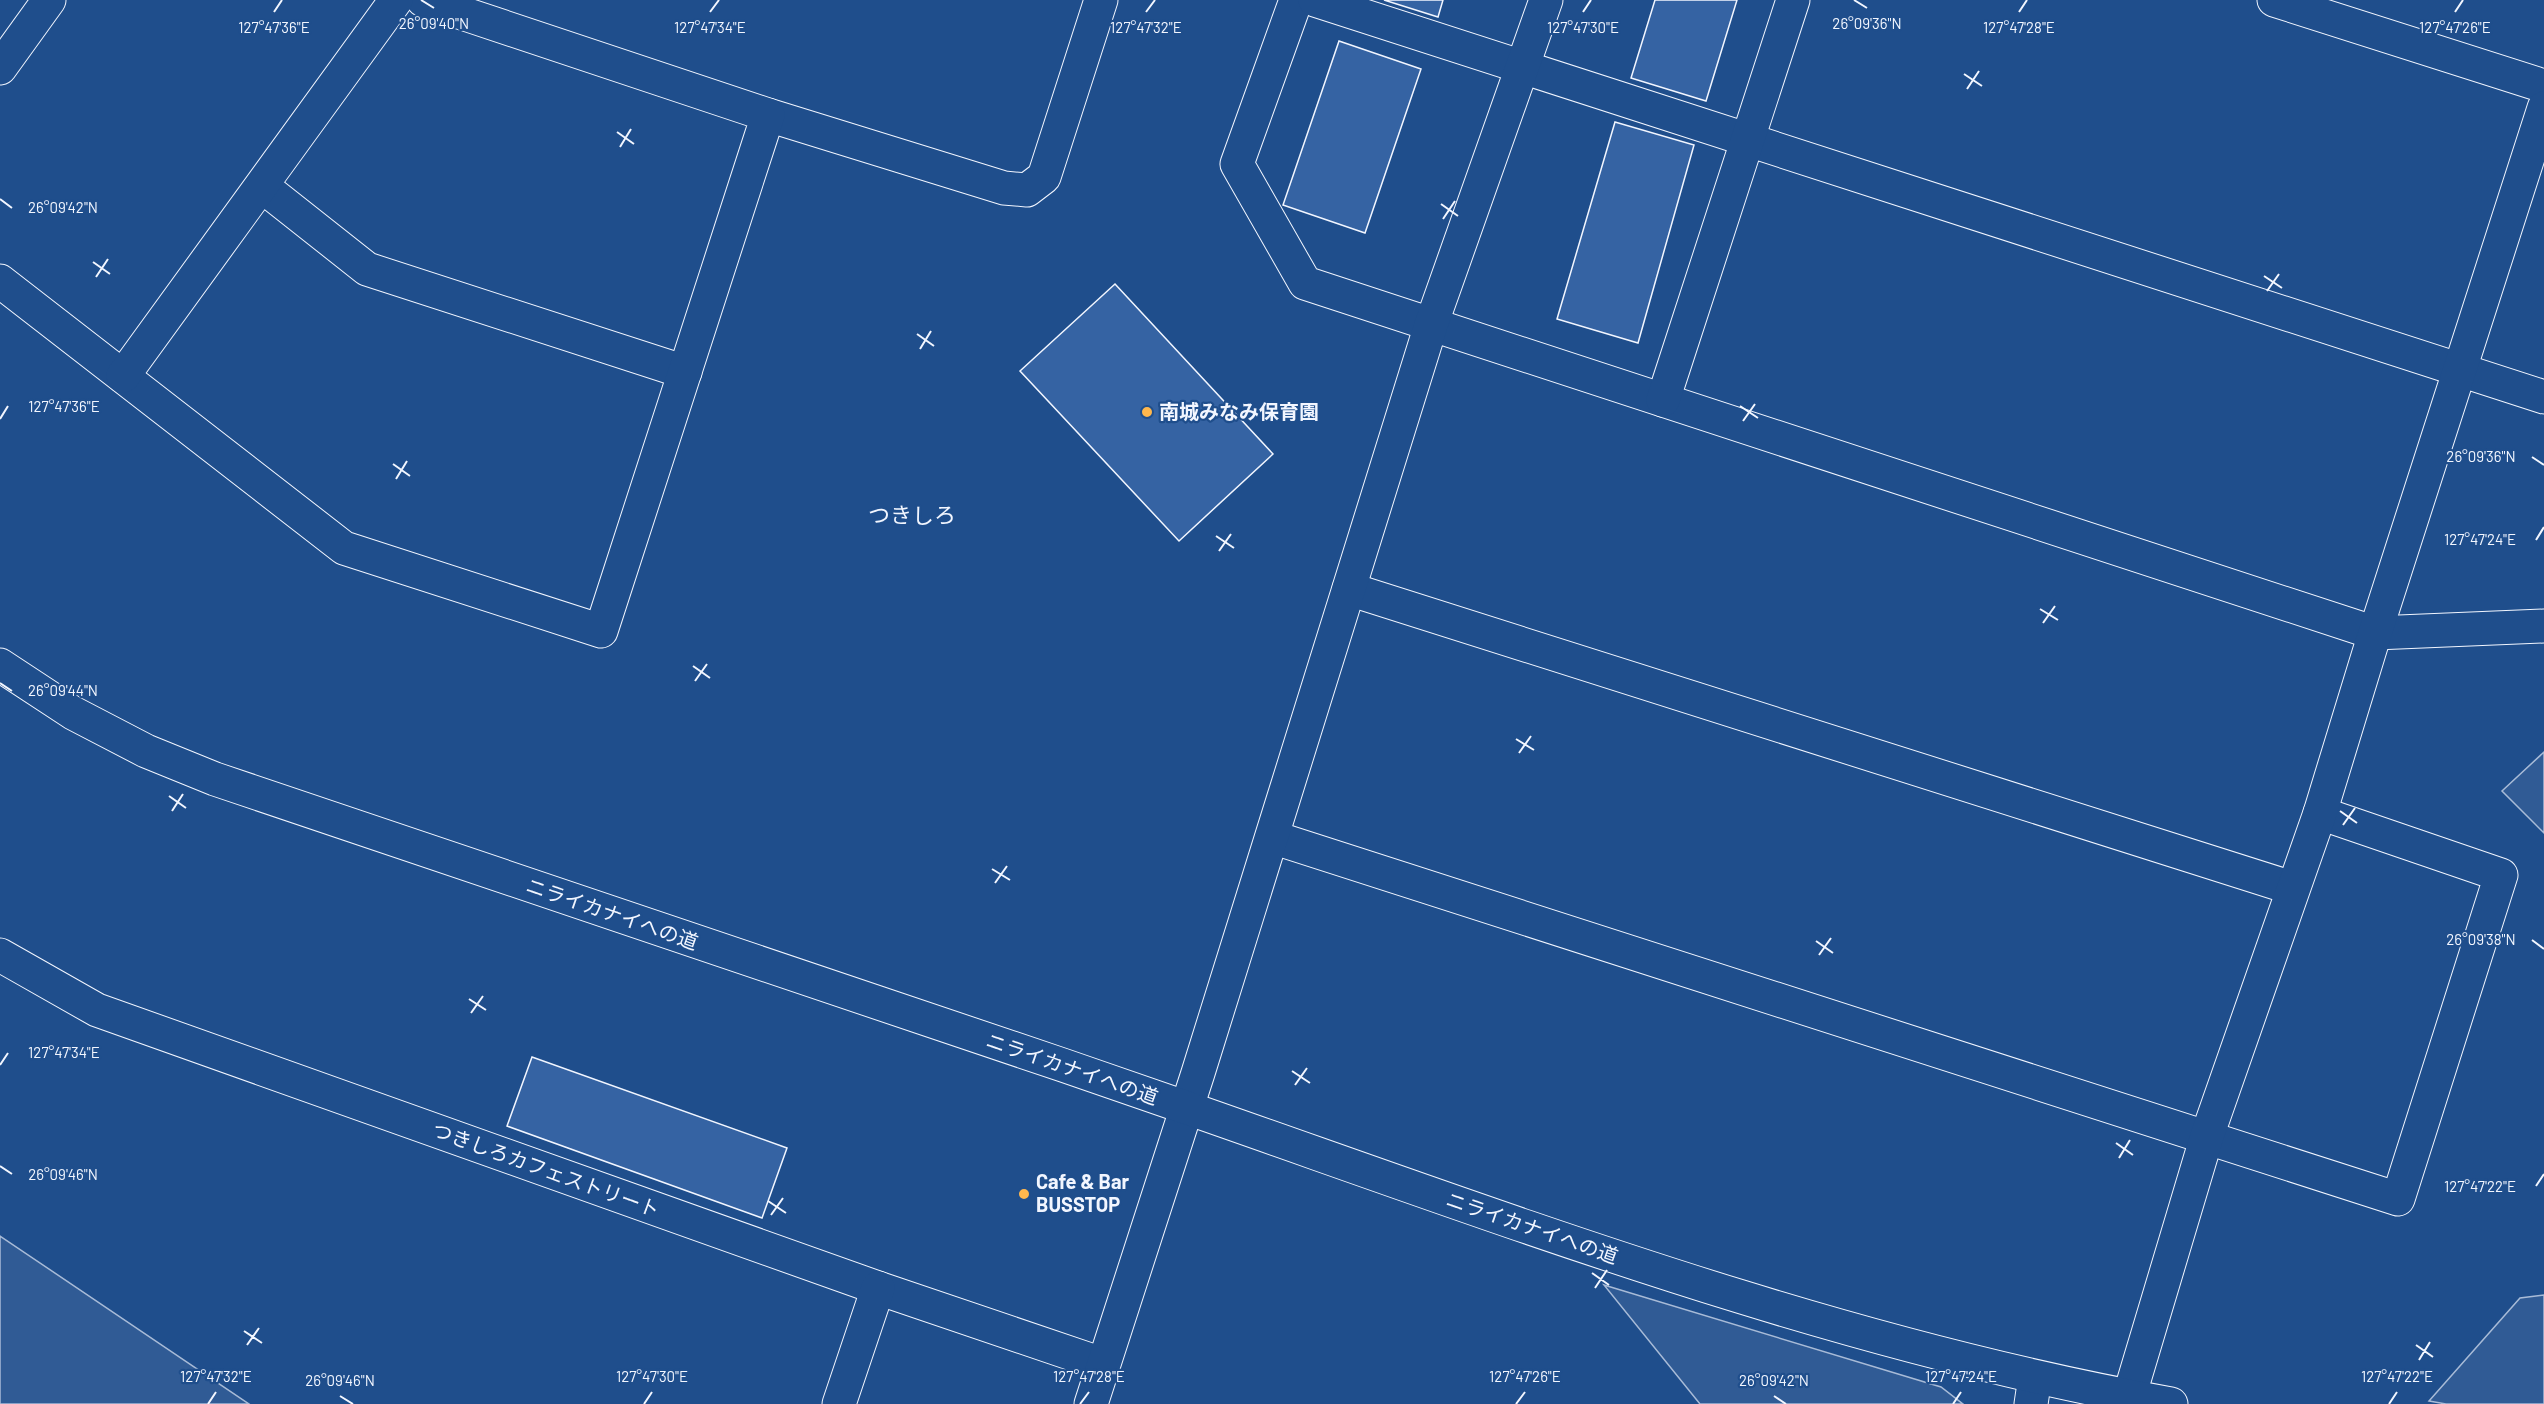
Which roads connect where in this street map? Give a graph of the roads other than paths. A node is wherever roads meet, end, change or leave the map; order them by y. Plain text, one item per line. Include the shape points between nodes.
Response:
1 (49, 0) edge
2 (396, 0) edge
3 (423, 0) edge
4 (1101, 0) edge
5 (1296, 0) edge
6 (1315, 0) edge
7 (1546, 0) edge
8 (1793, 0) edge
9 (2274, 0) edge
10 (0, 68) edge
11 (1523, 68) junction
12 (2544, 86) edge
13 (2544, 108) edge
14 (768, 115) junction
15 (1747, 140) junction
16 (262, 186) junction
17 (0, 281) edge
18 (1431, 325) junction
19 (2459, 370) junction
20 (685, 372) junction
21 (123, 376) junction
22 (2544, 397) edge
23 (1663, 400) junction
24 (1349, 589) junction
25 (2544, 626) edge
26 (2375, 633) junction
27 (0, 665) edge
28 (2320, 813) junction
29 (1272, 837) junction
30 (2292, 888) junction
31 (0, 955) edge
32 (1187, 1108) junction
33 (2207, 1137) junction
34 (878, 1288) junction
35 (1102, 1364) junction
36 (2033, 1391) edge
37 (2129, 1397) junction
38 (839, 1404) edge
39 (1090, 1404) edge
40 (2171, 1404) edge

1 - 10 street
2 - 16 street
3 - 14 street
4 - 14 street via 1044,177 1027,190 1004,188
5 - 18 street via 1237,164 1305,283
6 - 11 street
7 - 11 street
8 - 15 street
9 - 12 street
11 - 15 street
11 - 18 street
13 - 19 street
14 - 20 street
15 - 19 street
15 - 23 street
16 - 20 street via 367,269
16 - 21 street
17 - 21 street
18 - 23 street
18 - 24 street
19 - 22 street
19 - 26 street
20 - 21 street via 601,631 344,548
23 - 26 street
24 - 29 street
24 - 30 street
25 - 26 street
26 - 28 street
27 - 32 street, ニライカナイへの道 via 73,713 146,751 215,779
28 - 30 street
28 - 33 street via 2501,875 2398,1199
29 - 32 street
29 - 33 street
30 - 33 street
31 - 34 street, つきしろカフェストリート via 97,1010
32 - 35 street
32 - 36 street, ニライカナイへの道 via 1603,1254
33 - 37 street
34 - 35 street, つきしろカフェストリート
34 - 38 street
35 - 39 street
36 - 37 street, ニライカナイへの道
37 - 40 street, ニライカナイへの道

